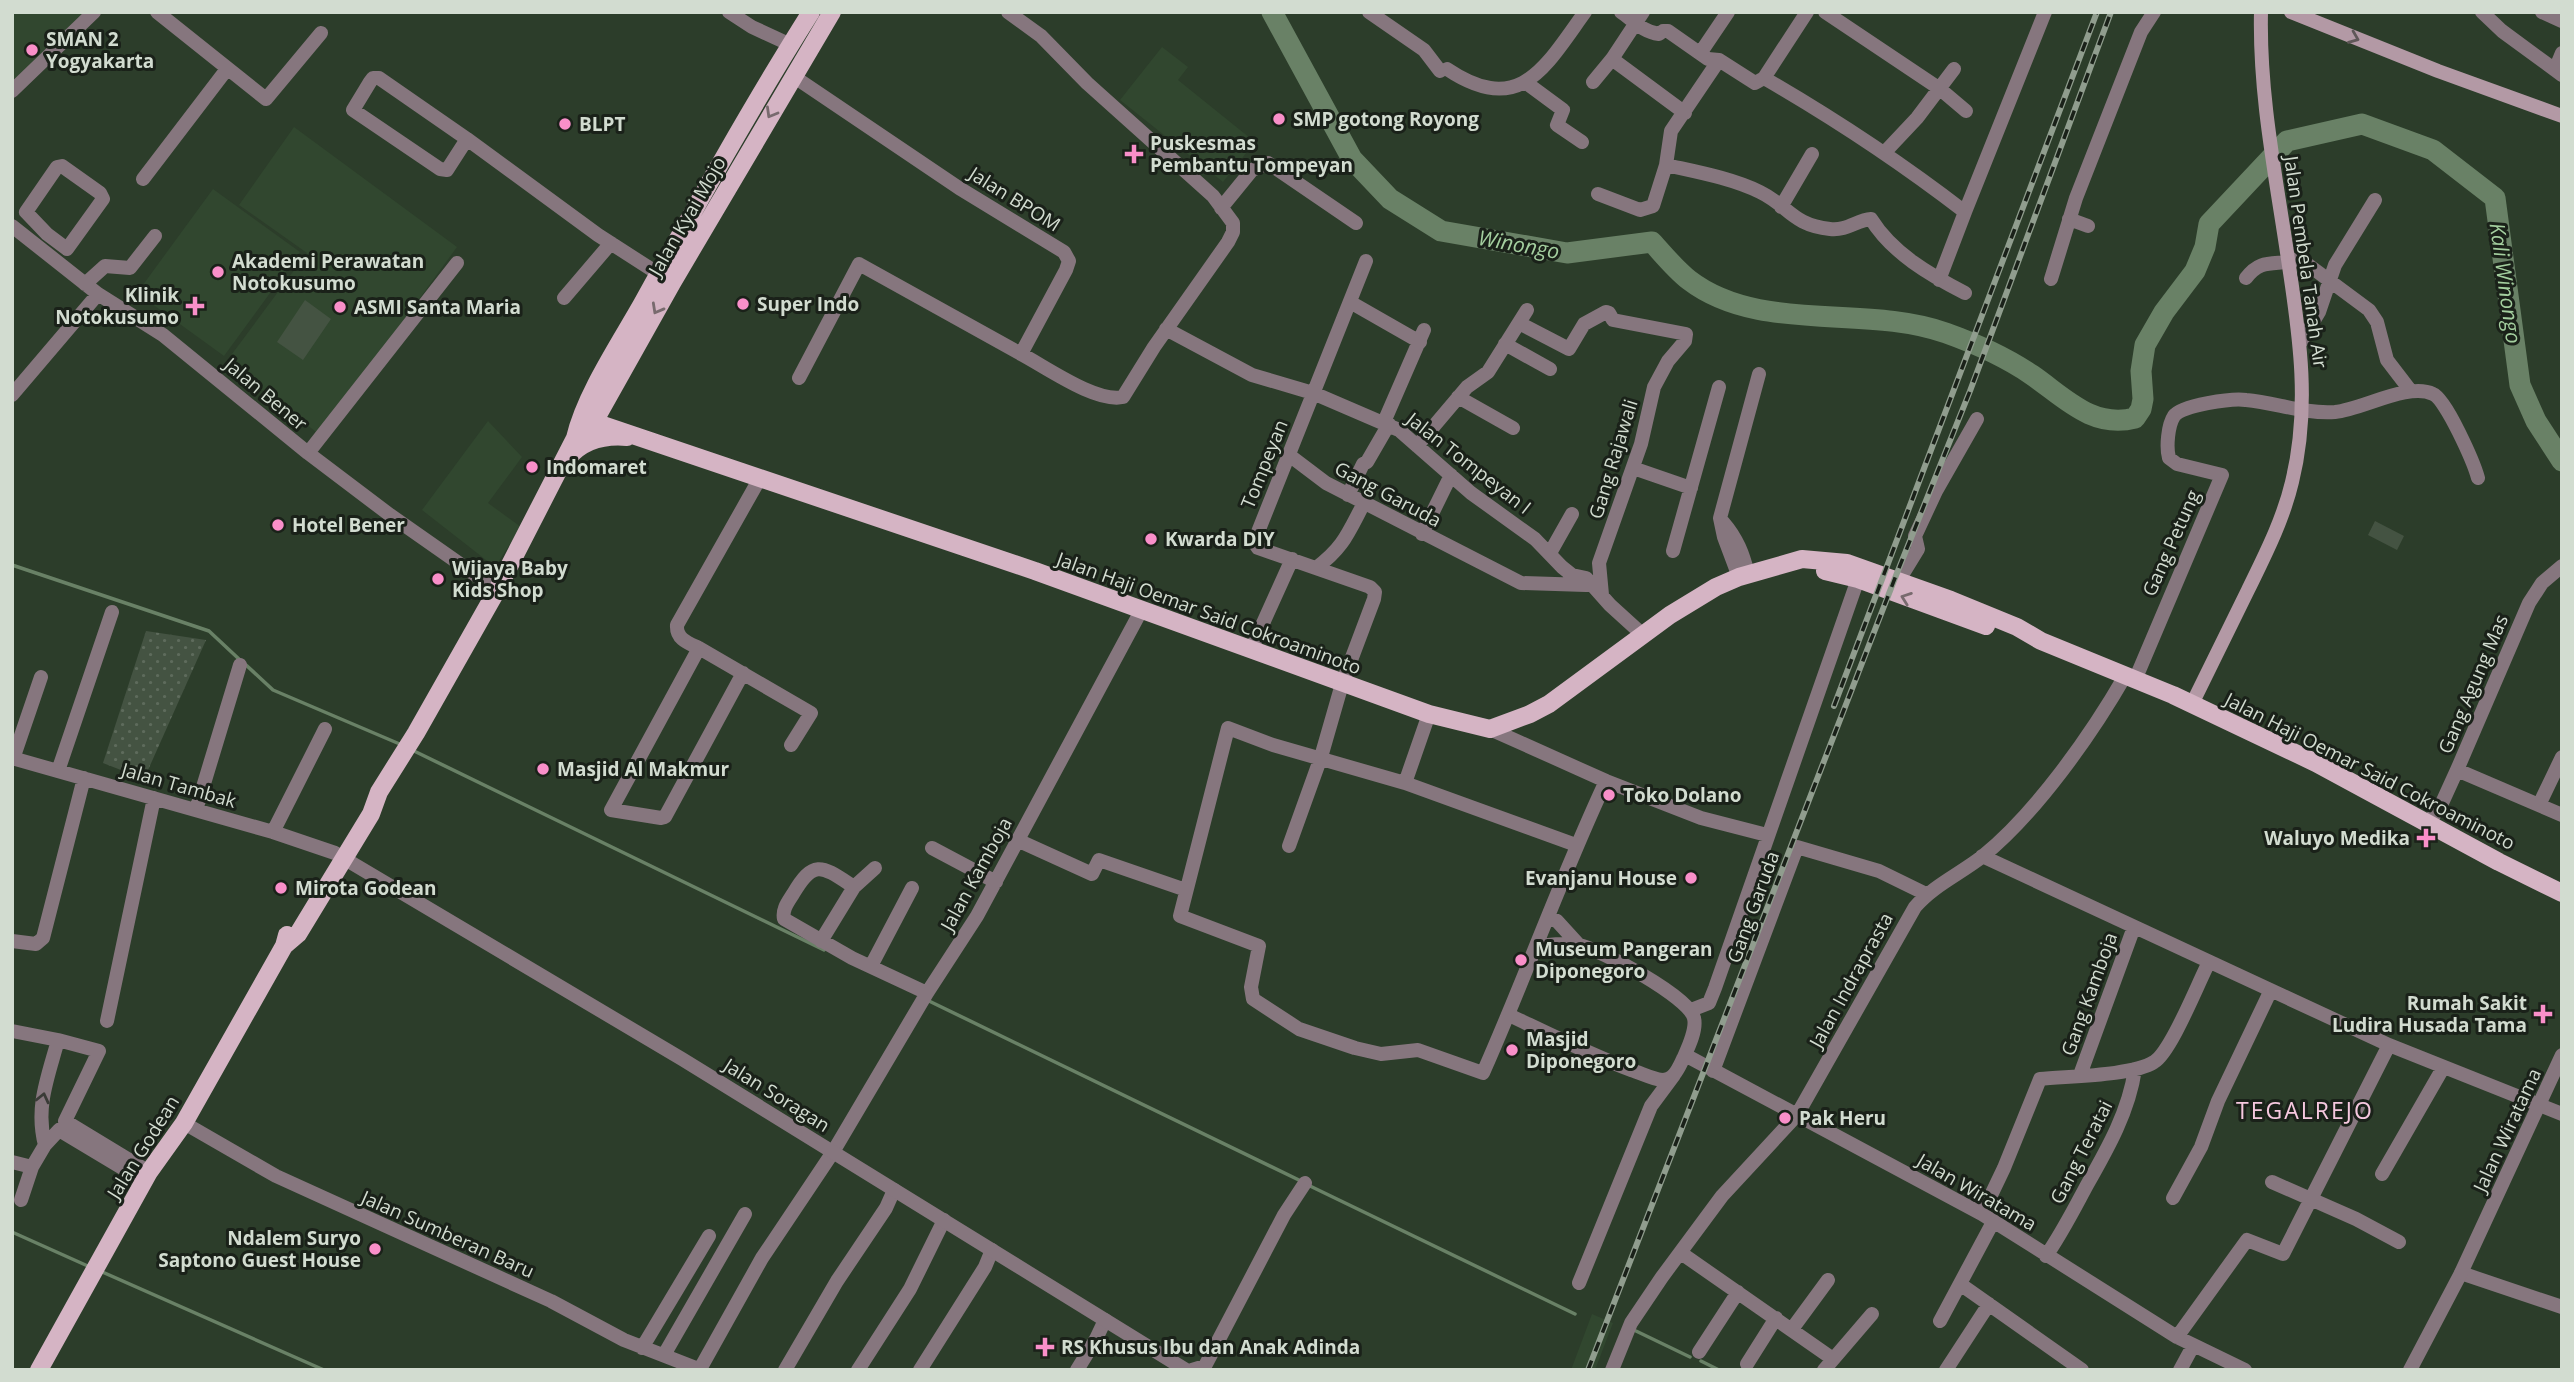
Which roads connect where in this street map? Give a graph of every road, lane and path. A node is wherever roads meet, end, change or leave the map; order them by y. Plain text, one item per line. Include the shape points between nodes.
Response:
1 (94, 12) edge
2 (157, 12) edge
3 (729, 12) edge
4 (811, 12) edge
5 (832, 12) edge
6 (1008, 12) edge
7 (1369, 12) edge
8 (1585, 12) edge
9 (1621, 12) edge
10 (1728, 12) edge
11 (1807, 12) edge
12 (1825, 12) edge
13 (2045, 12) edge
14 (2154, 12) edge
15 (2261, 12) edge
16 (2291, 12) edge
17 (2482, 12) edge
18 (2542, 12) edge
19 (1639, 18) edge
20 (2562, 20) edge
21 (321, 33) dead end
22 (790, 45) junction
23 (1701, 52) junction
24 (2562, 53) edge
25 (1612, 59) junction
26 (1720, 60) junction
27 (226, 69) junction
28 (1954, 69) dead end
29 (2558, 73) edge
30 (793, 76) junction
31 (1764, 78) junction
32 (1525, 82) junction
33 (1593, 82) dead end
34 (1940, 89) junction
35 (12, 91) edge
36 (1966, 111) dead end
37 (1685, 113) junction
38 (2562, 117) edge
39 (467, 139) junction
40 (1582, 142) dead end
41 (1885, 152) junction
42 (1812, 154) dead end
43 (1666, 165) junction
44 (143, 179) dead end
45 (1598, 194) dead end
46 (2375, 200) dead end
47 (1781, 207) junction
48 (1221, 208) junction
49 (1965, 212) junction
50 (2069, 219) junction
51 (1356, 223) dead end
52 (12, 226) edge
53 (2088, 226) dead end
54 (47, 234) junction
55 (155, 236) dead end
56 (611, 243) junction
57 (34, 244) junction
58 (2288, 260) junction
59 (1366, 261) dead end
60 (457, 263) dead end
61 (2246, 278) dead end
62 (665, 279) junction
63 (2051, 279) dead end
64 (1939, 280) junction
65 (2330, 282) junction
66 (85, 284) junction
67 (1965, 293) dead end
68 (97, 294) junction
69 (564, 298) dead end
70 (1350, 302) junction
71 (1166, 329) junction
72 (2301, 342) junction
73 (1505, 344) junction
74 (1021, 354) junction
75 (1550, 369) dead end
76 (1759, 374) dead end
77 (799, 378) dead end
78 (617, 380) junction
79 (1718, 387) dead end
80 (2410, 390) junction
81 (1314, 393) junction
82 (12, 396) edge
83 (1458, 397) junction
84 (2302, 412) junction
85 (1976, 419) dead end
86 (1386, 423) junction
87 (1513, 428) dead end
88 (582, 431) junction
89 (641, 438) junction
90 (1417, 446) junction
91 (307, 453) junction
92 (1289, 455) junction
93 (559, 468) junction
94 (1633, 468) junction
95 (1451, 475) junction
96 (760, 478) junction
97 (2478, 478) dead end
98 (1691, 488) junction
99 (1348, 495) junction
100 (1363, 503) junction
101 (1572, 514) dead end
102 (1422, 534) junction
103 (1673, 551) dead end
104 (1550, 553) junction
105 (1292, 559) junction
106 (1783, 565) junction
107 (2562, 566) edge
108 (1317, 568) junction
109 (1744, 575) junction
110 (1858, 579) junction
111 (1899, 580) junction
112 (497, 590) junction
113 (1598, 590) junction
114 (1142, 609) junction
115 (112, 612) dead end
116 (1643, 635) junction
117 (2041, 641) junction
118 (699, 648) junction
119 (1251, 650) junction
120 (240, 665) dead end
121 (743, 673) junction
122 (41, 677) dead end
123 (2130, 678) junction
124 (1342, 684) junction
125 (2192, 704) junction
126 (1429, 714) junction
127 (325, 729) dead end
128 (1490, 729) junction
129 (791, 745) dead end
130 (1321, 757) junction
131 (2562, 757) edge
132 (13, 758) edge
133 (2457, 770) junction
134 (58, 771) junction
135 (84, 778) junction
136 (1606, 781) junction
137 (1405, 783) junction
138 (379, 792) joint
139 (154, 798) junction
140 (2539, 805) junction
141 (196, 810) junction
142 (2562, 815) edge
143 (2428, 824) junction
144 (273, 832) junction
145 (1767, 835) junction
146 (1017, 840) junction
147 (1576, 845) junction
148 (1289, 846) dead end
149 (932, 848) dead end
150 (340, 856) junction
151 (1982, 856) junction
152 (875, 868) dead end
153 (996, 882) junction
154 (854, 887) junction
155 (912, 888) dead end
156 (1186, 890) junction
157 (2562, 893) edge
158 (1926, 894) junction
159 (1548, 916) junction
160 (2134, 927) junction
161 (12, 941) edge
162 (821, 941) junction
163 (1578, 944) junction
164 (1536, 946) junction
165 (2209, 962) junction
166 (871, 967) junction
167 (2270, 992) junction
168 (924, 999) junction
169 (1691, 1010) junction
170 (1509, 1015) junction
171 (107, 1021) dead end
172 (12, 1031) edge
173 (58, 1040) junction
174 (2389, 1045) junction
175 (1685, 1055) junction
176 (2562, 1055) edge
177 (2443, 1068) junction
178 (2135, 1069) junction
179 (1713, 1071) junction
180 (1675, 1074) junction
181 (2080, 1075) junction
182 (2539, 1105) junction
183 (2562, 1114) edge
184 (1797, 1115) junction
185 (184, 1123) junction
186 (45, 1145) junction
187 (832, 1152) junction
188 (12, 1162) edge
189 (32, 1167) junction
190 (2382, 1174) dead end
191 (146, 1177) junction
192 (2272, 1182) dead end
193 (1305, 1183) dead end
194 (894, 1190) junction
195 (2173, 1198) dead end
196 (2312, 1198) junction
197 (20, 1200) dead end
198 (746, 1214) dead end
199 (1987, 1218) junction
200 (944, 1220) junction
201 (709, 1236) dead end
202 (2399, 1242) dead end
203 (992, 1250) junction
204 (1681, 1253) junction
205 (2046, 1255) junction
206 (2461, 1273) junction
207 (1828, 1280) dead end
208 (1579, 1283) dead end
209 (1960, 1284) junction
210 (1738, 1292) junction
211 (1989, 1304) junction
212 (2560, 1304) edge
213 (1872, 1314) dead end
214 (1776, 1318) junction
215 (1105, 1320) junction
216 (1940, 1321) dead end
217 (1793, 1329) junction
218 (2177, 1337) junction
219 (2193, 1346) junction
220 (642, 1348) junction
221 (1699, 1352) dead end
222 (664, 1355) junction
223 (1747, 1364) dead end
224 (1829, 1364) edge
225 (683, 1367) edge
226 (701, 1369) edge
227 (39, 1370) edge
228 (785, 1370) edge
229 (858, 1370) edge
230 (920, 1370) edge
231 (1077, 1370) edge
232 (1186, 1370) edge
233 (1192, 1370) edge
234 (1612, 1370) edge
235 (1946, 1370) edge
236 (2082, 1370) edge
237 (2180, 1370) edge
238 (2245, 1370) edge
239 (2410, 1370) edge

1 - 35 street
2 - 27 street
3 - 22 street
4 - 22 main road, Jalan Kyai Mojo
5 - 30 main road, Jalan Kyai Mojo
6 - 48 street via 1041,36
7 - 32 street via 1424,50 1444,70 1477,86 1503,89
8 - 32 street via 1542,70
9 - 19 street
10 - 23 street
11 - 31 street
12 - 34 street
13 - 49 street
14 - 50 street via 2141,32
15 - 58 main road, Jalan Pembela Tanah Air via 2267,120
16 -> 38 main road
17 - 29 street
18 - 20 street
19 - 23 street via 1652,33 1668,31
19 - 25 street
21 - 27 street via 266,99
22 - 62 main road, Jalan Kyai Mojo
23 - 26 street via 1710,60
24 - 29 street
25 - 33 street
25 - 37 street
26 - 31 street via 1751,82
26 - 37 street
27 - 44 street
28 - 34 street
30 -> 62 main road, Jalan Kyai Mojo
30 - 74 street, Jalan BPOM via 1067,255 1066,270
31 - 41 street
32 - 40 street via 1563,110 1557,125
34 - 36 street
34 - 41 street
37 - 43 street via 1671,131
39 - 39 street via 379,78 373,78 353,110 440,169 447,170
39 - 56 street
41 - 49 street
42 - 47 street
43 - 45 street via 1649,209 1633,209
43 - 47 street via 1747,186
46 - 65 street via 2335,265
47 - 64 street via 1800,221 1828,229 1846,229 1871,219 1882,235
48 - 51 street via 1252,170 1268,163
48 - 71 street via 1233,223 1233,232
49 - 64 street
50 - 53 street
50 - 63 street
52 - 57 street, Jalan Bener
54 - 54 street via 67,249 103,199 62,166 52,173 26,212
54 - 57 street
55 - 66 street via 134,265 126,269 105,266
56 - 62 street
56 - 69 street
57 - 66 street, Jalan Bener
58 - 61 street via 2253,268
58 - 65 street via 2303,261
58 - 72 main road, Jalan Pembela Tanah Air
59 - 70 street, Tompeyan
60 - 91 street
62 -> 78 main road, Jalan Kyai Mojo
62 - 88 main road, Jalan Kyai Mojo via 587,404 589,417
64 - 67 street
65 - 72 street
65 - 80 street via 2369,310 2393,370
66 - 68 street, Jalan Bener
68 - 82 street
68 - 91 street, Jalan Bener via 163,335
70 - 81 street, Tompeyan
70 - 86 street via 1422,336
71 - 74 street via 1129,391 1119,398 1099,395
71 - 81 street, Jalan Tompeyan I via 1252,375
72 - 84 main road, Jalan Pembela Tanah Air
73 - 75 street
73 - 83 street via 1488,372
73 - 94 street, Gang Rajawali via 1523,316 1569,349 1584,324 1606,313 1613,320 1686,333 1654,387
74 - 77 street via 859,264
76 - 109 street via 1720,518 1744,556
78 - 88 main road, Jalan Kyai Mojo
78 - 89 main road via 614,408
79 - 98 street
80 - 84 street via 2337,412
80 - 97 street via 2440,398
81 - 86 street, Jalan Tompeyan I
81 - 92 street, Tompeyan
83 - 87 street
83 - 90 street
84 - 123 street, Gang Petung via 2245,399 2184,409 2174,417 2169,458 2222,475
84 - 125 main road, Jalan Pembela Tanah Air via 2293,481 2282,515
85 - 111 street via 1936,491 1915,536 1918,549
86 - 90 street, Jalan Tompeyan I
86 - 99 street
88 - 89 main road, Jalan Haji Oemar Said Cokroaminoto via 617,430
88 - 93 main road, Jalan Kyai Mojo
89 - 93 main road via 609,437 586,443
89 - 96 main road, Jalan Haji Oemar Said Cokroaminoto
90 - 95 street, Jalan Tompeyan I
91 - 112 street, Jalan Bener
92 - 99 street, Gang Garuda
92 - 105 street, Tompeyan via 1254,544
93 - 112 main road, Jalan Kyai Mojo
94 - 98 street
94 - 113 street, Gang Rajawali via 1600,563
95 - 102 street
95 - 104 street, Jalan Tompeyan I
96 - 114 main road, Jalan Haji Oemar Said Cokroaminoto
96 - 118 street via 677,625 681,638
98 - 103 street
99 - 100 street, Gang Garuda
100 - 102 street, Gang Garuda
100 - 108 street via 1343,543
101 - 104 street
102 - 113 street, Gang Garuda via 1521,583
104 - 113 street, Jalan Tompeyan I via 1572,575 1586,578
105 - 108 street
105 - 119 street
106 - 109 main road, Jalan Haji Oemar Said Cokroaminoto
106 - 110 main road, Jalan Haji Oemar Said Cokroaminoto
106 - 111 main road, Jalan Haji Oemar Said Cokroaminoto via 1824,559
107 - 133 street, Gang Agung Mas via 2542,583 2529,603
108 - 124 street via 1374,590
109 - 116 main road, Jalan Haji Oemar Said Cokroaminoto via 1689,601
117 -> 110 main road, Jalan Haji Oemar Said Cokroaminoto via 2010,635
110 - 145 street
111 - 117 main road, Jalan Haji Oemar Said Cokroaminoto
112 - 138 main road, Jalan Kyai Mojo
113 - 116 street, Jalan Tompeyan I
114 - 119 main road, Jalan Haji Oemar Said Cokroaminoto
114 - 146 street, Jalan Kamboja
115 - 134 street
116 - 128 main road, Jalan Haji Oemar Said Cokroaminoto via 1549,704
117 - 123 main road, Jalan Haji Oemar Said Cokroaminoto
118 - 121 street
118 - 121 street via 611,810 665,817
119 - 124 main road, Jalan Haji Oemar Said Cokroaminoto
120 - 141 street
121 - 129 street via 811,713
122 - 132 street
123 - 125 main road, Jalan Haji Oemar Said Cokroaminoto
123 - 151 street, Jalan Indraprasta via 2017,824
124 - 126 main road, Jalan Haji Oemar Said Cokroaminoto
124 - 130 street
125 - 143 main road, Jalan Haji Oemar Said Cokroaminoto via 2316,763
126 - 128 main road, Jalan Haji Oemar Said Cokroaminoto
126 - 137 street
127 - 144 street
128 - 136 street
130 - 137 street
130 - 148 street
130 - 156 street via 1228,728
131 - 140 street
132 - 134 street, Jalan Tambak
133 - 140 street
133 - 143 street, Gang Agung Mas
134 - 135 street, Jalan Tambak
135 - 139 street, Jalan Tambak
135 - 161 street via 43,938 36,944
136 - 145 street via 1701,818
136 - 147 street
137 - 147 street
138 - 150 main road, Jalan Godean via 361,807
139 - 141 street, Jalan Tambak
139 - 171 street
140 - 142 street
141 - 144 street, Jalan Tambak
143 - 157 main road, Jalan Haji Oemar Said Cokroaminoto
144 - 150 street, Jalan Tambak
145 - 169 street via 1709,1003
146 - 153 street, Jalan Kamboja
146 - 156 street via 1092,874 1099,860
147 - 159 street
149 - 153 street
150 - 185 main road, Jalan Godean via 289,929 284,946
150 - 187 street, Jalan Soragan
151 - 158 street, Jalan Indraprasta
151 - 160 street
152 - 154 street
153 - 168 street, Jalan Kamboja
154 - 162 street
154 - 162 street via 823,870 804,875 783,917
155 - 166 street
156 - 170 street via 1180,916 1259,946 1251,987 1254,999 1299,1030 1368,1052 1424,1052 1483,1073
158 - 179 street, Gang Garuda via 1879,871 1797,847
158 - 184 street, Jalan Indraprasta via 1895,940
159 - 163 street
159 - 164 street
160 - 165 street
160 - 181 street, Gang Kamboja
162 - 166 street
163 - 164 street
163 - 169 street via 1649,979
164 - 170 street
165 - 167 street
165 - 178 street via 2162,1056
166 - 168 street
167 - 174 street
167 - 195 street via 2201,1147
168 - 187 street, Jalan Kamboja
169 - 175 street via 1695,1025
170 - 180 street via 1653,1078
172 - 173 street
186 -> 173 street via 41,1104
173 - 191 street via 99,1051 65,1122
174 - 177 street
174 - 196 street
175 - 179 street, Jalan Wiratama
175 - 180 street
176 - 182 street, Jalan Wiratama
177 - 182 street
177 - 190 street
178 - 181 street, Gang Kamboja
178 - 205 street, Gang Teratai via 2132,1092 2112,1138
179 - 184 street, Jalan Wiratama
180 - 208 street via 1651,1106
181 - 199 street, Gang Kamboja via 2040,1079
182 - 183 street
182 - 206 street, Jalan Wiratama
184 - 199 street, Jalan Wiratama
184 - 204 street, Jalan Indraprasta via 1722,1196
185 - 191 main road, Jalan Godean
185 - 220 street, Jalan Sumberan Baru via 276,1176 551,1301
186 - 189 street
186 - 191 street via 59,1130
187 - 194 street, Jalan Soragan
187 - 226 street, Jalan Kamboja via 762,1258
188 - 189 street
189 - 197 street
191 - 227 main road, Jalan Godean
192 - 196 street
193 - 233 street via 1205,1366
194 - 200 street, Jalan Soragan
194 - 228 street
196 - 202 street
196 - 218 street via 2283,1254 2247,1240
198 - 222 street
199 - 205 street, Jalan Wiratama
199 - 209 street
200 - 203 street, Jalan Soragan
200 - 229 street via 909,1289
201 - 220 street
203 - 215 street, Jalan Soragan
203 - 230 street
204 - 210 street
204 - 234 street, Jalan Indraprasta via 1631,1323
205 - 218 street, Jalan Wiratama
206 - 212 street
206 - 239 street, Jalan Wiratama
207 - 217 street
209 - 211 street
209 - 216 street
210 - 214 street
210 - 221 street
211 - 235 street
211 - 236 street
213 - 224 street
214 - 217 street
214 - 223 street
215 - 231 street
215 - 232 street, Jalan Soragan
217 - 224 street
218 - 219 street, Jalan Wiratama
219 - 237 street
219 - 238 street, Jalan Wiratama
220 - 222 street, Jalan Sumberan Baru
222 - 225 street, Jalan Sumberan Baru
225 - 226 street, Jalan Sumberan Baru

